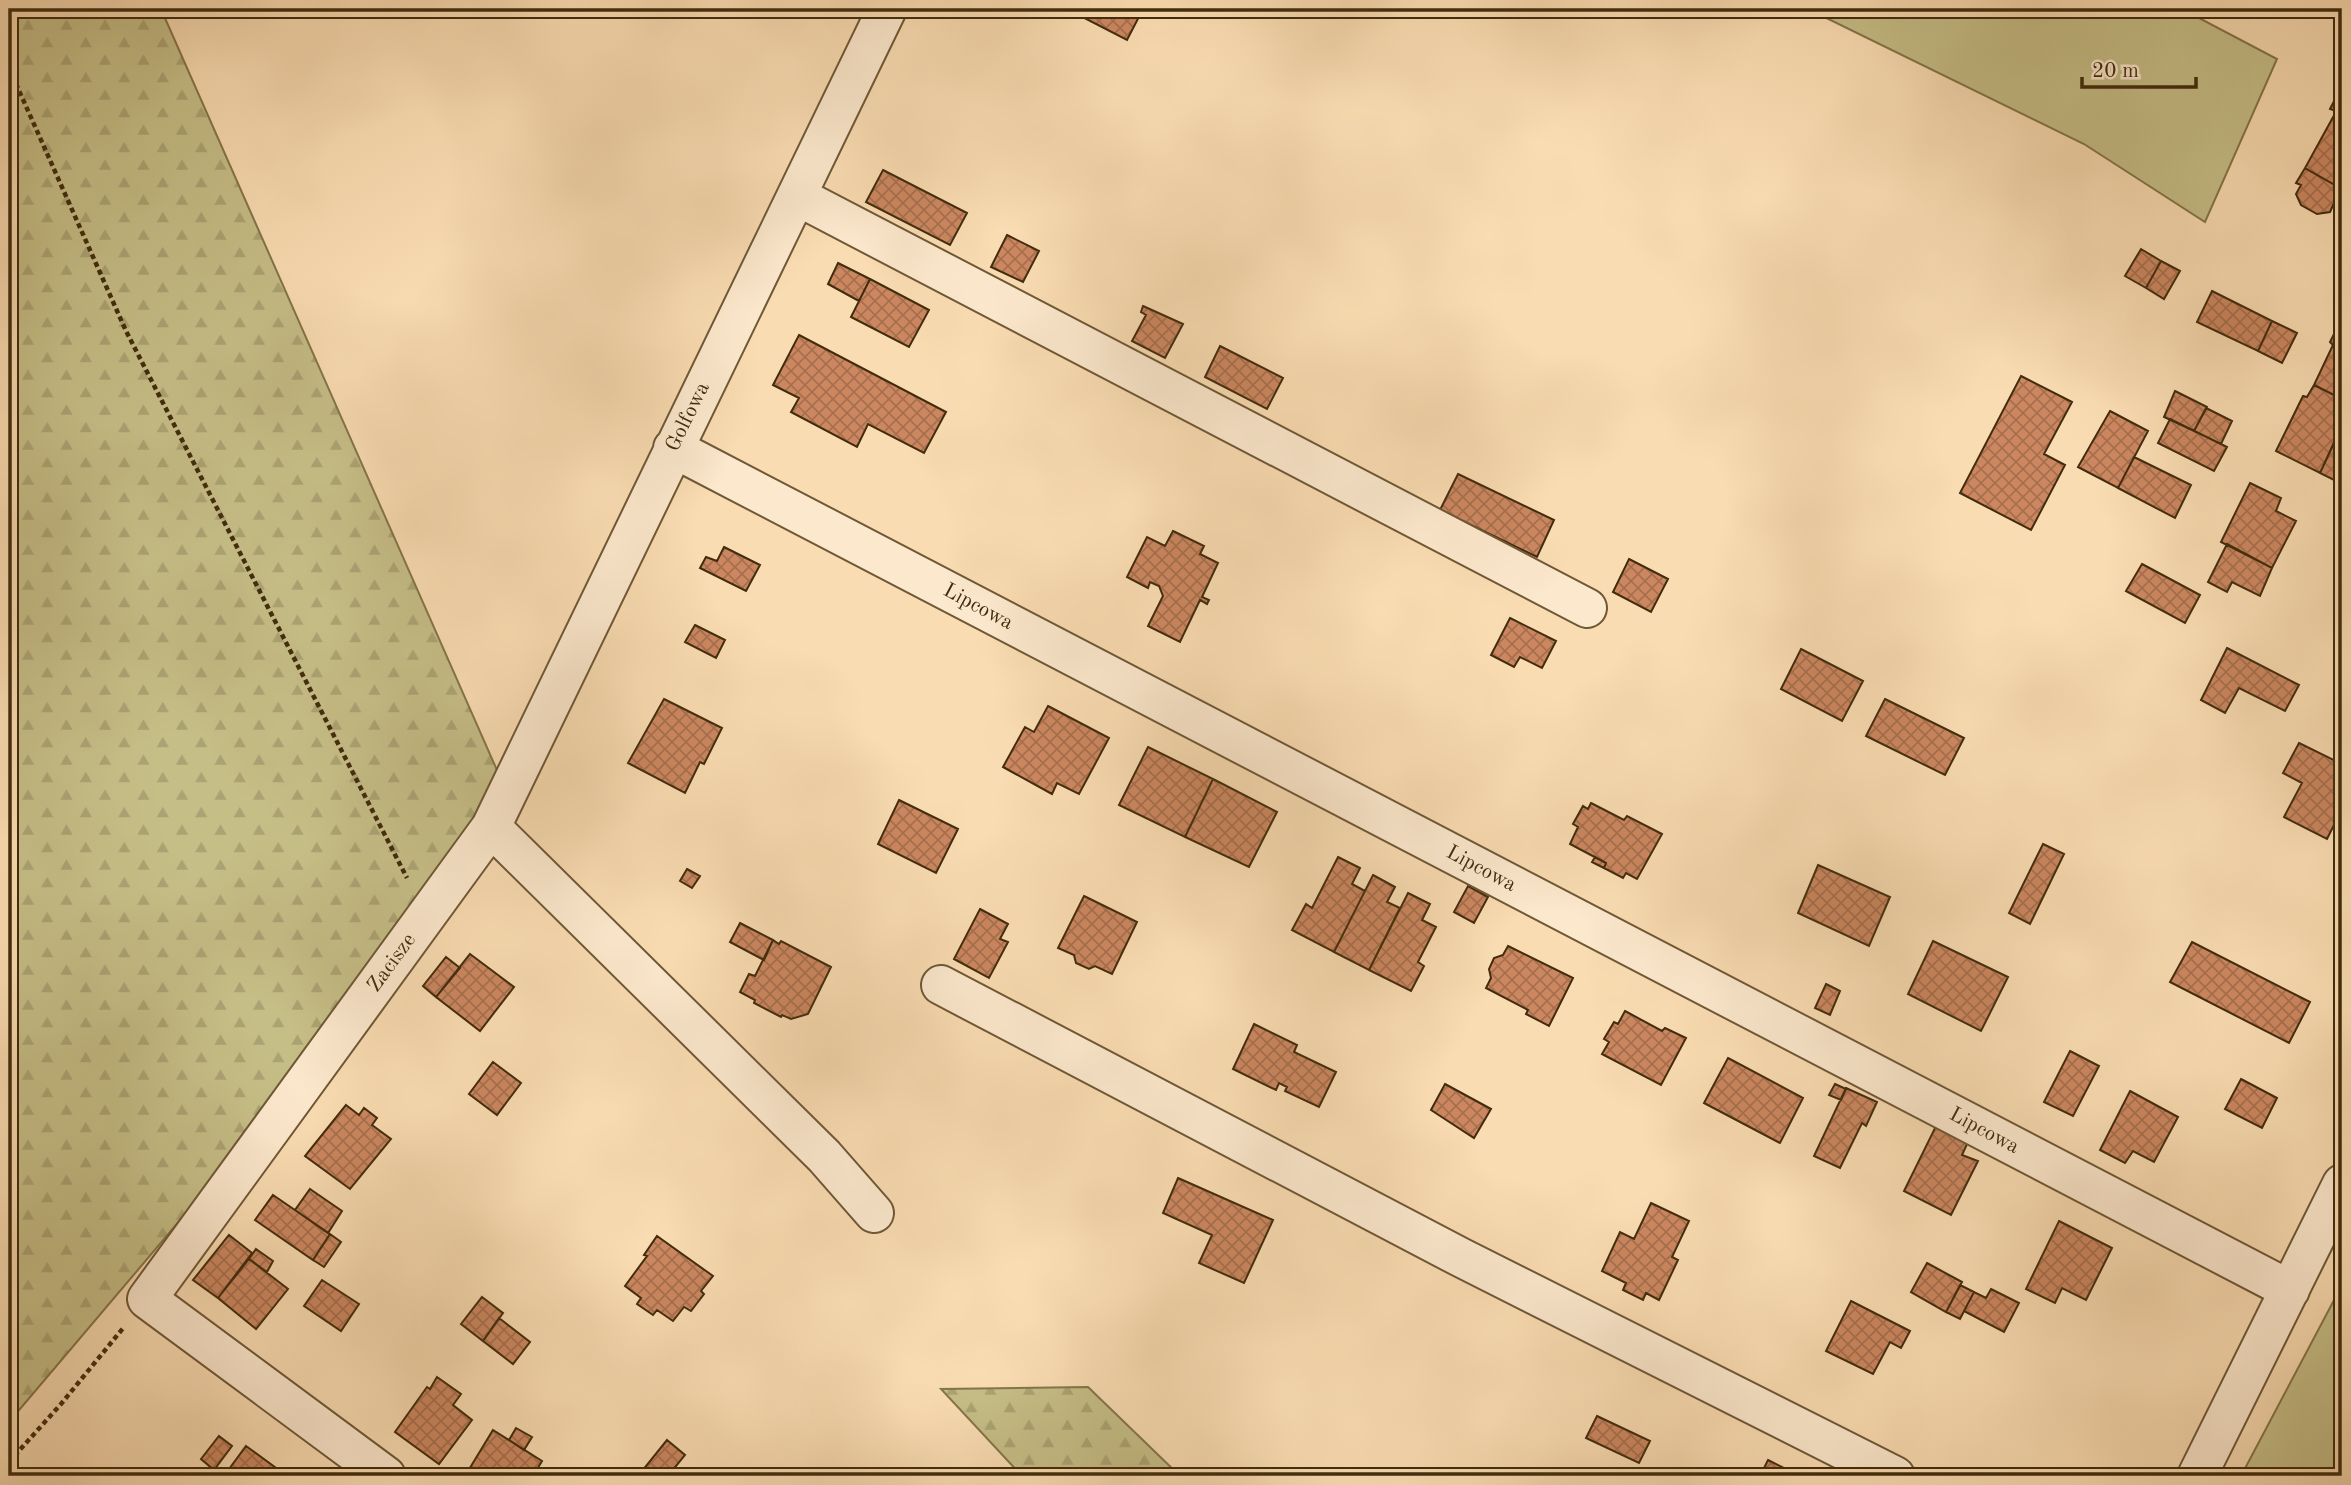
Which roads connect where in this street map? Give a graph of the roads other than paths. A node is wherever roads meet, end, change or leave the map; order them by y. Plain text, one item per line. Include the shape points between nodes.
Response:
1 (887, 9) edge
2 (797, 196) junction
3 (673, 448) junction
4 (1587, 608) dead end
5 (491, 827) junction
6 (941, 985) dead end
7 (2342, 1184) edge
8 (874, 1213) dead end
9 (2290, 1290) junction
10 (386, 1476) edge
11 (1895, 1476) edge
12 (2197, 1476) edge

1 - 2 street, Golfowa
2 - 3 street, Golfowa
2 - 4 street
3 - 5 street, Golfowa
3 - 9 street, Lipcowa
5 - 8 street via 824,1156
5 - 10 street, Zacisze via 147,1299
6 - 11 street via 1461,1258
7 - 9 street
9 - 12 street

